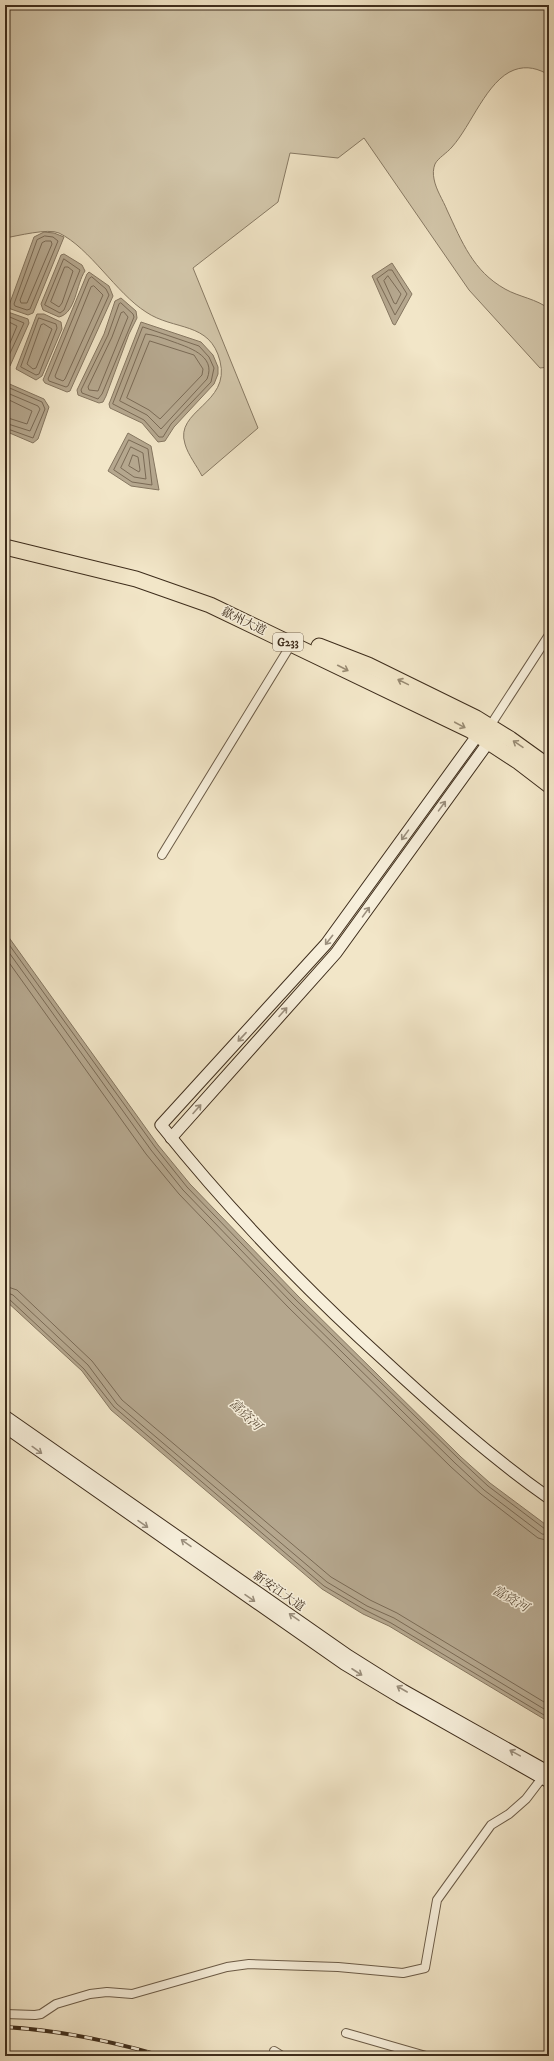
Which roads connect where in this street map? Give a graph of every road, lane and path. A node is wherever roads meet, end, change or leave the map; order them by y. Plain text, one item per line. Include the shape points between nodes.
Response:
1 (5, 538) edge
2 (5, 547) edge
3 (549, 635) edge
4 (292, 643) junction
5 (488, 731) junction
6 (549, 767) edge
7 (549, 785) edge
8 (162, 855) dead end
9 (171, 1138) junction
10 (5, 1416) edge
11 (5, 1427) edge
12 (549, 1498) edge
13 (547, 1777) edge
14 (5, 2014) edge
15 (346, 2033) dead end
16 (274, 2051) dead end
17 (282, 2056) edge
18 (426, 2056) edge

5 -> 1 highway, 歙州大道 / G233 via 368,666 198,589 138,570
2 - 4 highway, 歙州大道 / G233 via 167,588
3 - 5 street
4 -> 5 highway, 歙州大道 / G233
4 - 8 street
6 -> 5 highway, 歙州大道 / G233
5 - 7 highway, 歙州大道 / G233
9 -> 5 street via 336,953
5 -> 9 street via 326,944 161,1125
9 - 12 street via 238,1216 341,1322 438,1410
13 -> 10 street, 新安江大道 via 349,1656
11 -> 13 street, 新安江大道 via 344,1664 399,1697
13 - 14 street via 510,1814 491,1825 436,1900 425,1968 403,1973 338,1967 250,1964 227,1967 132,1994 90,1994 56,2004 35,2016
15 - 18 street
16 - 17 street

